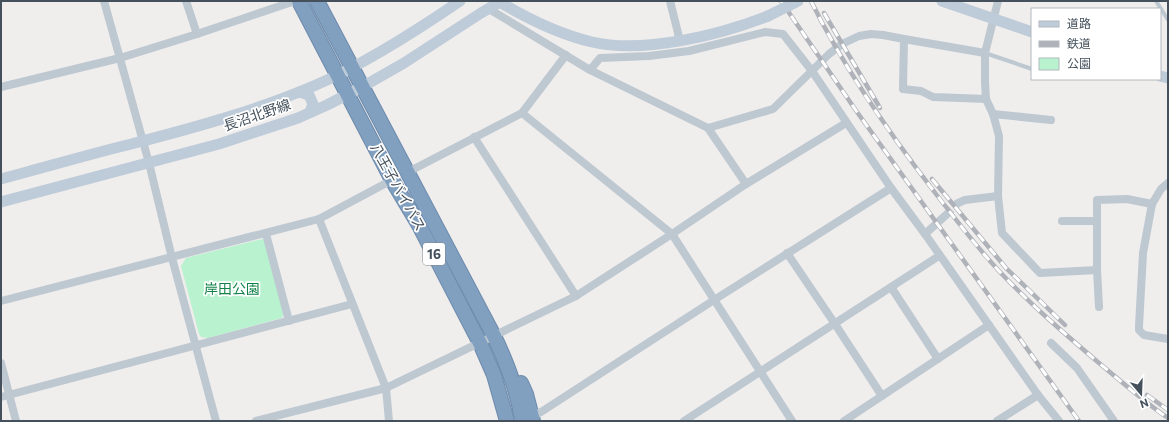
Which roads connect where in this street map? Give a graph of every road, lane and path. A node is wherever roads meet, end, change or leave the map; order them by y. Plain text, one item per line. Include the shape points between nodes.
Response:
1 (104, 1) edge
2 (186, 1) edge
3 (295, 1) edge
4 (299, 1) edge
5 (317, 1) edge
6 (460, 1) edge
7 (500, 1) edge
8 (670, 1) edge
9 (798, 1) edge
10 (942, 1) edge
11 (998, 1) edge
12 (488, 8) junction
13 (1161, 9) edge
14 (994, 19) junction
15 (1168, 20) edge
16 (1031, 32) edge
17 (197, 34) junction
18 (904, 39) junction
19 (680, 40) junction
20 (986, 53) junction
21 (566, 55) junction
22 (120, 58) junction
23 (352, 67) junction
24 (1031, 69) edge
25 (590, 70) junction
26 (812, 70) junction
27 (337, 75) junction
28 (1, 87) edge
29 (362, 87) junction
30 (299, 92) junction
31 (347, 95) junction
32 (986, 99) junction
33 (310, 112) junction
34 (522, 113) junction
35 (993, 114) junction
36 (1051, 120) dead end
37 (846, 123) junction
38 (708, 128) junction
39 (474, 137) junction
40 (142, 141) junction
41 (149, 163) junction
42 (408, 172) junction
43 (1, 179) edge
44 (392, 180) junction
45 (1168, 183) edge
46 (746, 184) junction
47 (891, 188) junction
48 (998, 196) junction
49 (1, 202) edge
50 (958, 203) tunnel mouth
51 (1152, 204) junction
52 (946, 215) tunnel mouth
53 (319, 219) junction
54 (1062, 221) dead end
55 (1097, 221) junction
56 (266, 234) junction
57 (672, 234) junction
58 (925, 234) junction
59 (786, 253) junction
60 (939, 256) junction
61 (172, 258) junction
62 (1098, 270) junction
63 (892, 287) junction
64 (576, 296) junction
65 (714, 300) junction
66 (1, 301) edge
67 (352, 304) junction
68 (1100, 307) dead end
69 (289, 321) junction
70 (835, 324) junction
71 (989, 325) junction
72 (494, 336) junction
73 (1168, 340) edge
74 (480, 343) junction
75 (1052, 343) dead end
76 (196, 346) junction
77 (938, 359) junction
78 (1, 363) edge
79 (761, 372) junction
80 (386, 388) junction
81 (5, 395) edge
82 (1038, 395) junction
83 (882, 396) junction
84 (290, 412) junction
85 (529, 419) edge
86 (16, 421) edge
87 (216, 421) edge
88 (256, 421) edge
89 (289, 421) edge
90 (389, 421) edge
91 (498, 421) edge
92 (507, 421) edge
93 (684, 421) edge
94 (792, 421) edge
95 (844, 421) edge
96 (997, 421) edge
97 (1058, 421) edge
98 (1114, 421) edge

1 - 22 street
2 - 17 street
3 - 17 street
4 - 27 highway, 八王子バイパス / 16
5 - 23 highway, 八王子バイパス / 16
6 - 23 main road, 長沼北野線
7 - 12 main road, 長沼北野線
7 - 19 main road via 547,28 594,43 635,46
8 - 19 street
9 - 19 main road, bridge via 742,26
10 - 14 main road
11 - 14 street
12 - 21 street
12 - 29 main road, 長沼北野線
13 - 15 lane
14 - 16 main road
14 - 20 street
17 - 22 street
18 - 20 street
18 - 26 street via 871,34 859,36 836,48
18 - 32 street via 903,89 922,91 933,97
20 - 24 lane
20 - 32 street
21 - 25 street
21 - 34 street
22 - 28 street
22 - 40 street
23 - 27 main road, 長沼北野線
23 - 29 highway, 八王子バイパス / 16
25 - 26 street via 600,58 689,51 765,32 782,34
25 - 38 street
26 - 37 street
26 - 38 street via 773,109
27 - 30 main road, 長沼北野線
27 - 31 highway, 八王子バイパス / 16
29 - 31 main road, 長沼北野線
29 - 42 highway, 八王子バイパス / 16
30 - 33 main road via 309,96 313,104
30 - 40 main road, 長沼北野線 via 232,116
31 - 33 main road, 長沼北野線
31 - 44 highway, 八王子バイパス / 16
32 - 35 street
33 - 41 main road, 長沼北野線 via 244,137
34 - 39 street
34 - 57 street
35 - 36 street
35 - 48 street via 999,136
37 - 46 street
37 - 47 street
38 - 46 street
39 - 42 street
39 - 64 street
40 - 41 street
40 - 43 main road, 長沼北野線
41 - 49 main road, 長沼北野線
41 - 61 street
42 - 72 highway, 八王子バイパス / 16
44 - 53 street
44 - 74 highway, 八王子バイパス / 16 via 420,227
45 - 51 street via 1161,188
46 - 57 street
47 - 58 street
47 - 59 street
48 - 50 street
48 - 62 street via 1002,233 1040,272
51 - 55 street via 1127,199 1097,200
51 - 73 street via 1143,253 1139,330 1144,335
52 - 58 street
53 - 56 street
53 - 67 street
54 - 55 street
55 - 62 street
56 - 61 street
56 - 69 street
57 - 64 street
57 - 65 street
58 - 60 street
59 - 65 street
59 - 70 street
60 - 63 street
60 - 71 street
61 - 66 street
61 - 76 street
62 - 68 street
63 - 70 street
63 - 77 street
64 - 72 street
65 - 79 street
65 - 85 street
67 - 69 street
67 - 80 street
69 - 76 street
70 - 79 street
70 - 83 street
71 - 77 street
71 - 82 street
72 - 74 street
72 - 85 highway, 八王子バイパス via 506,348 526,394
74 - 80 street
74 - 91 highway via 479,361
74 - 92 highway, 八王子バイパス / 16 via 494,375
75 - 98 street via 1077,368
76 - 81 street
76 - 87 street
77 - 83 street
78 - 81 street
79 - 93 street
79 - 94 street
80 - 84 street
80 - 90 street
81 - 86 street
82 - 96 street
82 - 97 street
83 - 95 street
84 - 88 street
84 - 89 street

